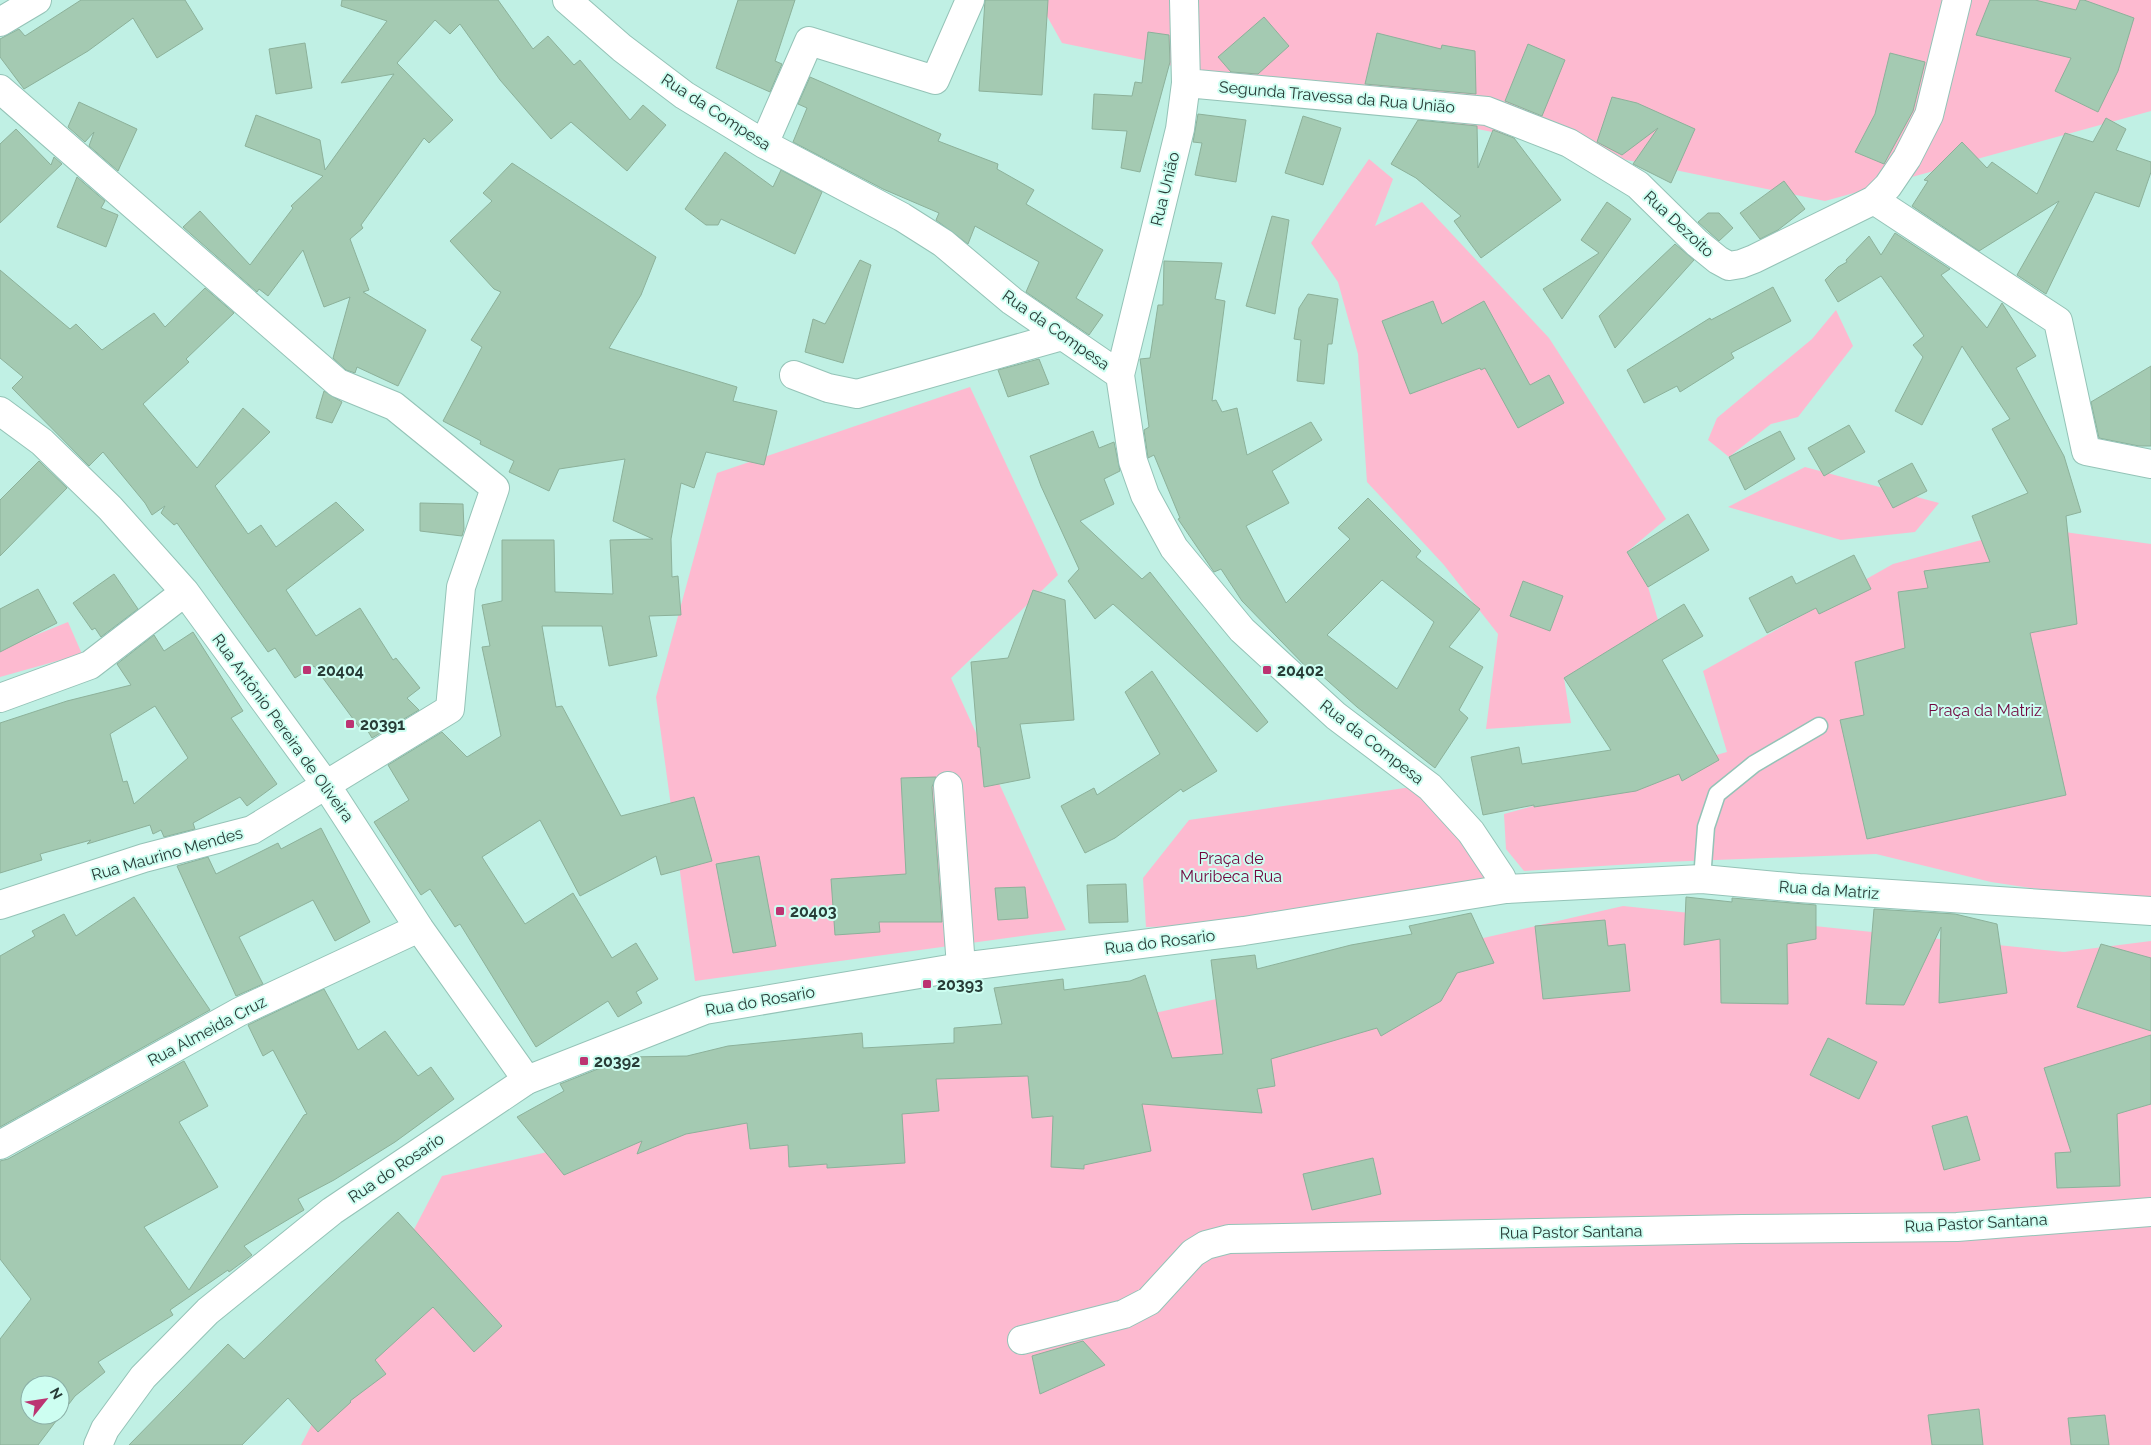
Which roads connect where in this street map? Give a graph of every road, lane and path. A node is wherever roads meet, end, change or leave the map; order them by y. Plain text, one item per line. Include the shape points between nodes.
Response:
1 (37, 0) edge
2 (567, 0) edge
3 (970, 0) edge
4 (1184, 0) edge
5 (1957, 0) edge
6 (0, 22) edge
7 (1186, 84) junction
8 (0, 89) edge
9 (1487, 112) joint
10 (764, 144) junction
11 (1874, 200) junction
12 (1062, 336) junction
13 (794, 375) dead end
14 (1120, 375) junction
15 (0, 411) edge
16 (2151, 464) edge
17 (185, 592) junction
18 (0, 698) edge
19 (1819, 726) dead end
20 (326, 786) junction
21 (948, 786) dead end
22 (1702, 879) junction
23 (1506, 889) junction
24 (0, 905) edge
25 (2151, 911) edge
26 (418, 928) junction
27 (961, 967) junction
28 (527, 1080) junction
29 (0, 1145) edge
30 (2151, 1212) edge
31 (1022, 1340) dead end
32 (98, 1445) edge

1 - 6 street
2 - 10 street, Rua da Compesa via 622,48 684,95
3 - 10 street via 935,80 808,41
4 - 7 street, Rua União
5 - 11 street, Rua Dezoito via 1929,115 1907,158
7 - 9 street, Segunda Travessa da Rua União
7 - 14 street, Rua União via 1180,128
8 - 20 street, Rua Maurino Mendes via 338,384 394,406 495,488 462,587 450,709
9 - 11 street, Rua Dezoito via 1568,143 1638,185 1697,243 1729,266 1754,259
10 - 12 street, Rua da Compesa via 902,217 943,243 1012,301
11 - 16 street via 2058,321 2086,451
12 - 13 street via 857,394
12 - 14 street, Rua da Compesa
14 - 23 street, Rua da Compesa via 1134,461 1145,495 1174,548 1242,630 1336,716 1430,787 1470,832 1501,876
15 - 17 street, Rua Antônio Pereira de Oliveira via 42,442 110,508
17 - 18 street via 90,665
17 - 20 street, Rua Antônio Pereira de Oliveira
19 - 22 lane via 1754,764 1717,794 1706,827
20 - 24 street, Rua Maurino Mendes via 252,830 144,858
20 - 26 street, Rua Antônio Pereira de Oliveira
21 - 27 street
22 - 23 street, Rua da Matriz
22 - 25 street, Rua da Matriz
23 - 27 street, Rua do Rosario via 1244,932
26 - 28 street, Rua Antônio Pereira de Oliveira
26 - 29 street, Rua Almeida Cruz via 239,1012
27 - 28 street, Rua do Rosario via 705,1010
28 - 32 street, Rua do Rosario via 332,1212 208,1312 143,1377 105,1429
30 - 31 street, Rua Pastor Santana via 1957,1227 1229,1239 1206,1245 1193,1253 1150,1301 1124,1314

